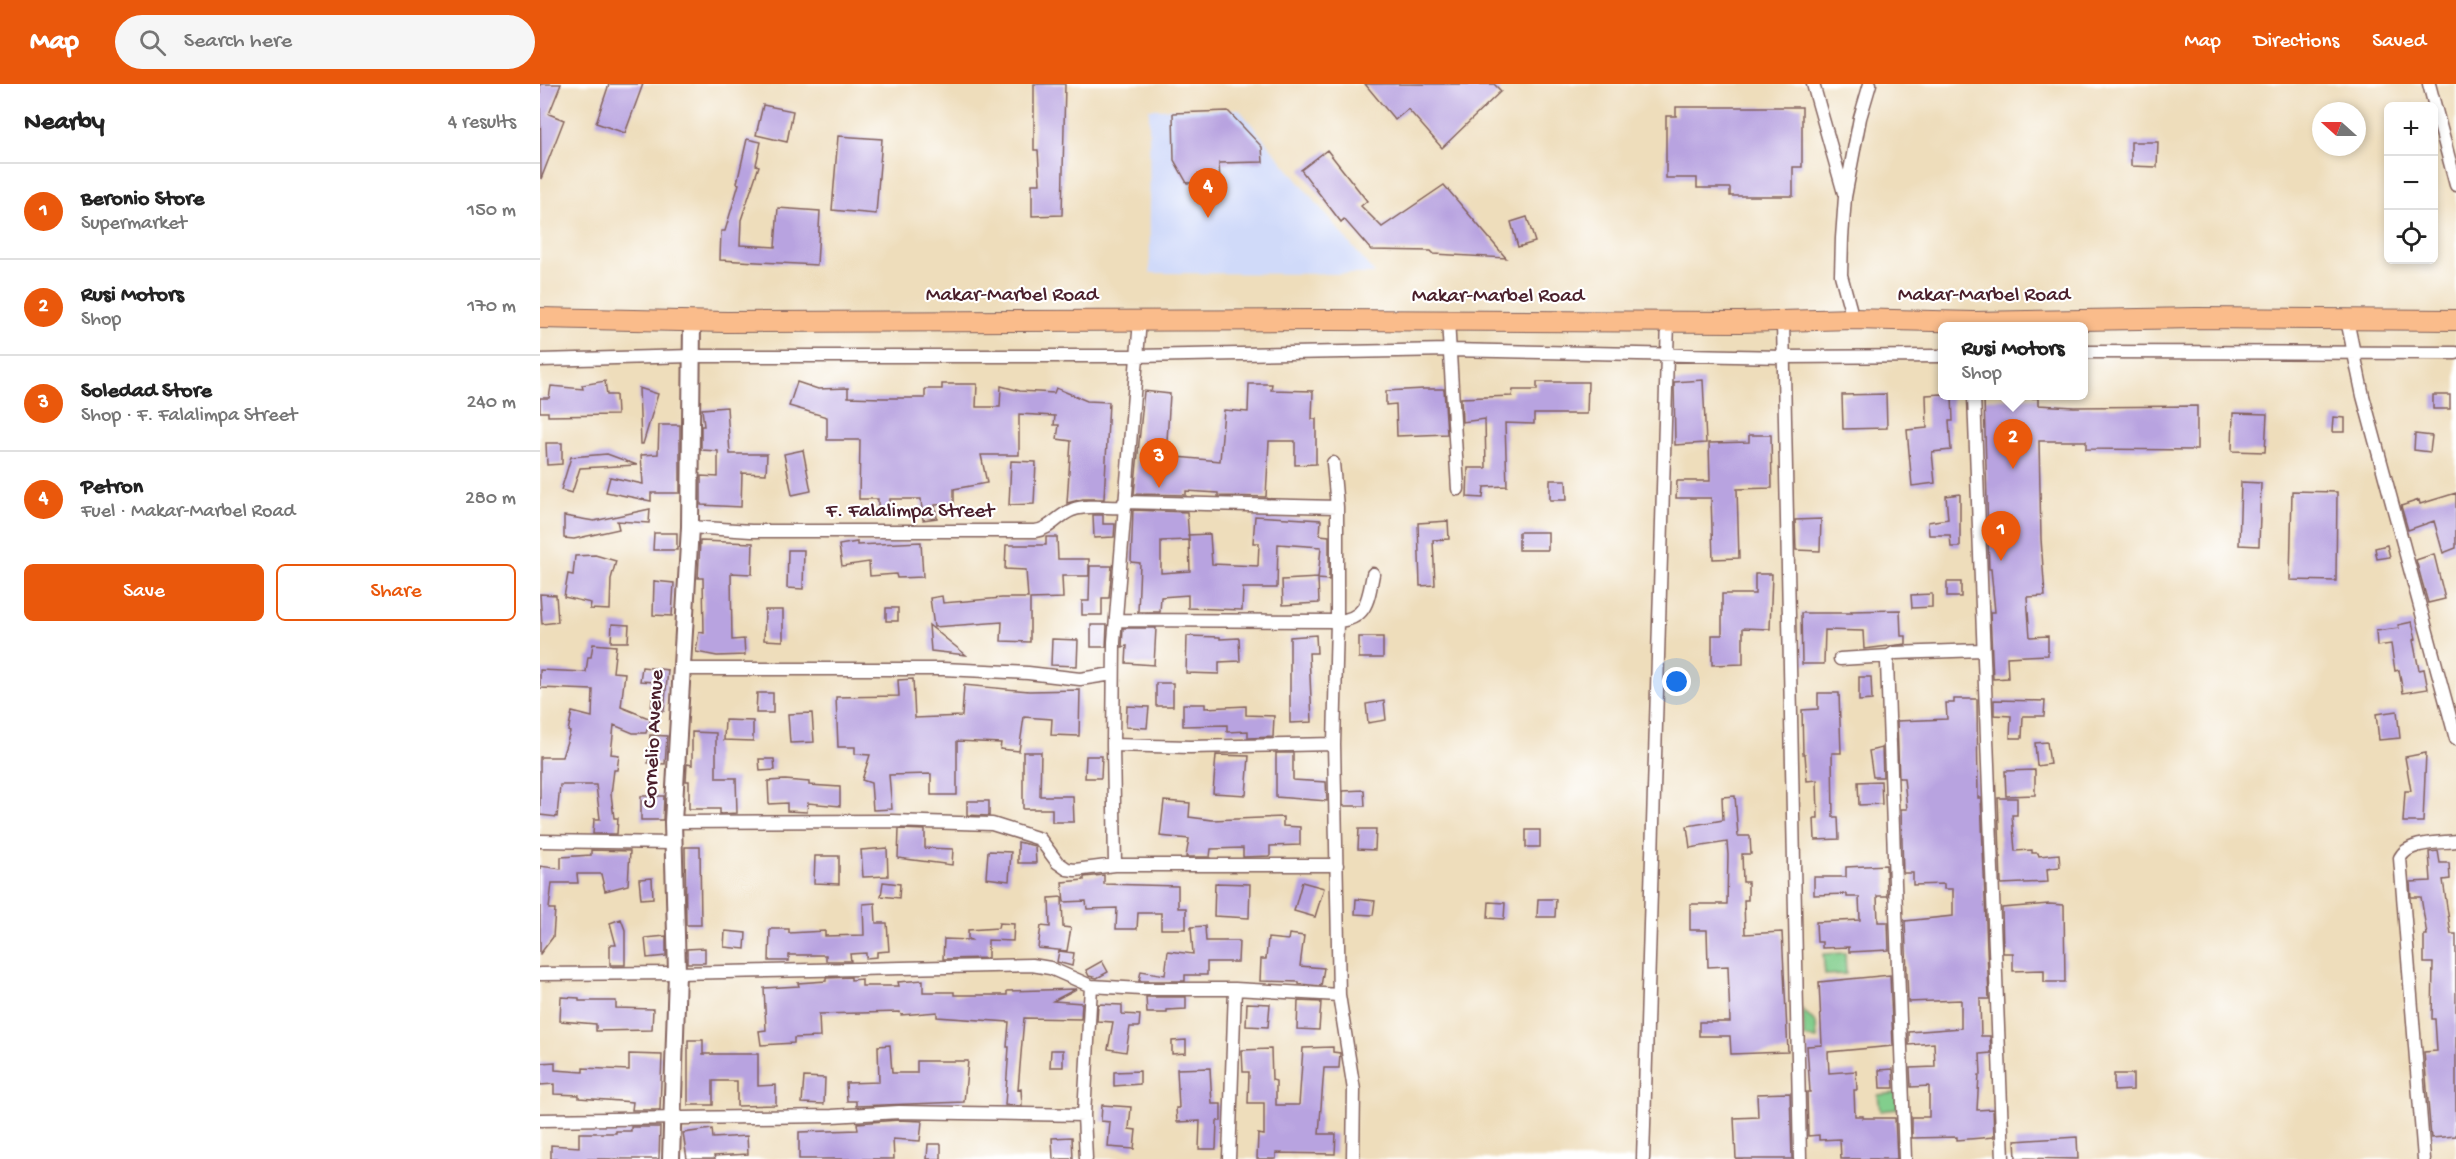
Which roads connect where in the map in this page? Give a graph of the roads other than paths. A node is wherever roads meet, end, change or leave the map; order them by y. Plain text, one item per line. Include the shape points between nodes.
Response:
1 (1813, 84) edge
2 (1870, 84) edge
3 (2429, 84) edge
4 (2456, 185) edge
5 (1845, 197) junction
6 (540, 318) edge
7 (1140, 320) junction
8 (1448, 320) junction
9 (1853, 320) junction
10 (2347, 320) junction
11 (2456, 320) edge
12 (692, 321) junction
13 (1668, 321) junction
14 (1782, 322) junction
15 (2047, 322) edge
16 (1938, 323) edge
17 (1450, 350) junction
18 (2088, 352) edge
19 (2354, 352) junction
20 (1667, 353) junction
21 (2456, 353) edge
22 (692, 356) junction
23 (1136, 356) junction
24 (1938, 356) edge
25 (1783, 357) junction
26 (540, 360) edge
27 (1974, 400) edge
28 (1333, 463) dead end
29 (1458, 489) dead end
30 (1124, 505) junction
31 (1337, 507) junction
32 (690, 527) junction
33 (1373, 574) dead end
34 (1117, 620) junction
35 (1337, 621) junction
36 (1982, 651) junction
37 (1889, 656) junction
38 (1840, 659) dead end
39 (681, 669) junction
40 (1113, 674) junction
41 (2456, 739) edge
42 (1334, 744) junction
43 (1113, 745) junction
44 (673, 822) junction
45 (540, 841) edge
46 (2456, 841) edge
47 (674, 843) junction
48 (1115, 865) junction
49 (1337, 865) junction
50 (677, 973) junction
51 (540, 974) edge
52 (1091, 986) junction
53 (1235, 989) junction
54 (1339, 995) junction
55 (1084, 1114) junction
56 (672, 1117) junction
57 (540, 1120) edge
58 (671, 1159) edge
59 (1086, 1159) edge
60 (1229, 1159) edge
61 (1353, 1159) edge
62 (1642, 1159) edge
63 (1800, 1159) edge
64 (1905, 1159) edge
65 (2003, 1159) edge
66 (2424, 1159) edge

1 - 5 street
2 - 5 street
3 - 4 street
5 - 9 street via 1841,275
6 - 12 main road, Makar-Marbel Road
7 - 8 main road, Makar-Marbel Road
7 - 12 main road, Makar-Marbel Road
7 - 23 street
8 - 13 main road, Makar-Marbel Road
8 - 17 street
9 - 14 main road, Makar-Marbel Road
9 - 16 main road, Makar-Marbel Road
10 - 11 main road, Makar-Marbel Road
10 - 15 main road, Makar-Marbel Road via 2196,318
10 - 19 street
12 - 22 street, Cornelio Avenue
13 - 14 main road, Makar-Marbel Road
13 - 20 street
14 - 25 street
17 - 20 street
17 - 23 street
17 - 29 street
18 - 19 street
19 - 21 street
19 - 41 street
20 - 25 street
20 - 62 street
22 - 23 street
22 - 26 street
22 - 32 street, Cornelio Avenue
23 - 30 street
24 - 25 street
25 - 63 street
27 - 36 street
28 - 31 street
30 - 31 street, F. Falalimpa Street
30 - 32 street, F. Falalimpa Street via 1073,509 1045,530 1035,531 751,531
30 - 34 street
31 - 35 street
32 - 39 street, Cornelio Avenue
33 - 35 street via 1363,610 1356,617
34 - 35 street
34 - 40 street
35 - 42 street
36 - 37 street
36 - 65 street
37 - 38 street
37 - 64 street
39 - 40 street via 943,669 1080,679
39 - 44 street, Cornelio Avenue
40 - 43 street
42 - 43 street
42 - 49 street
43 - 48 street
44 - 47 street, Cornelio Avenue
44 - 48 street via 992,824 1040,839 1057,862 1067,868 1088,870
45 - 47 street
46 - 66 street via 2420,845 2400,858
47 - 50 street, Cornelio Avenue
48 - 49 street
49 - 54 street
50 - 51 street
50 - 52 street via 1032,965 1050,968
50 - 56 street, Cornelio Avenue
52 - 53 street
52 - 55 street
53 - 54 street
53 - 60 street
54 - 61 street via 1354,1090
55 - 56 street via 899,1112
55 - 59 street
56 - 57 street
56 - 58 street, Cornelio Avenue

